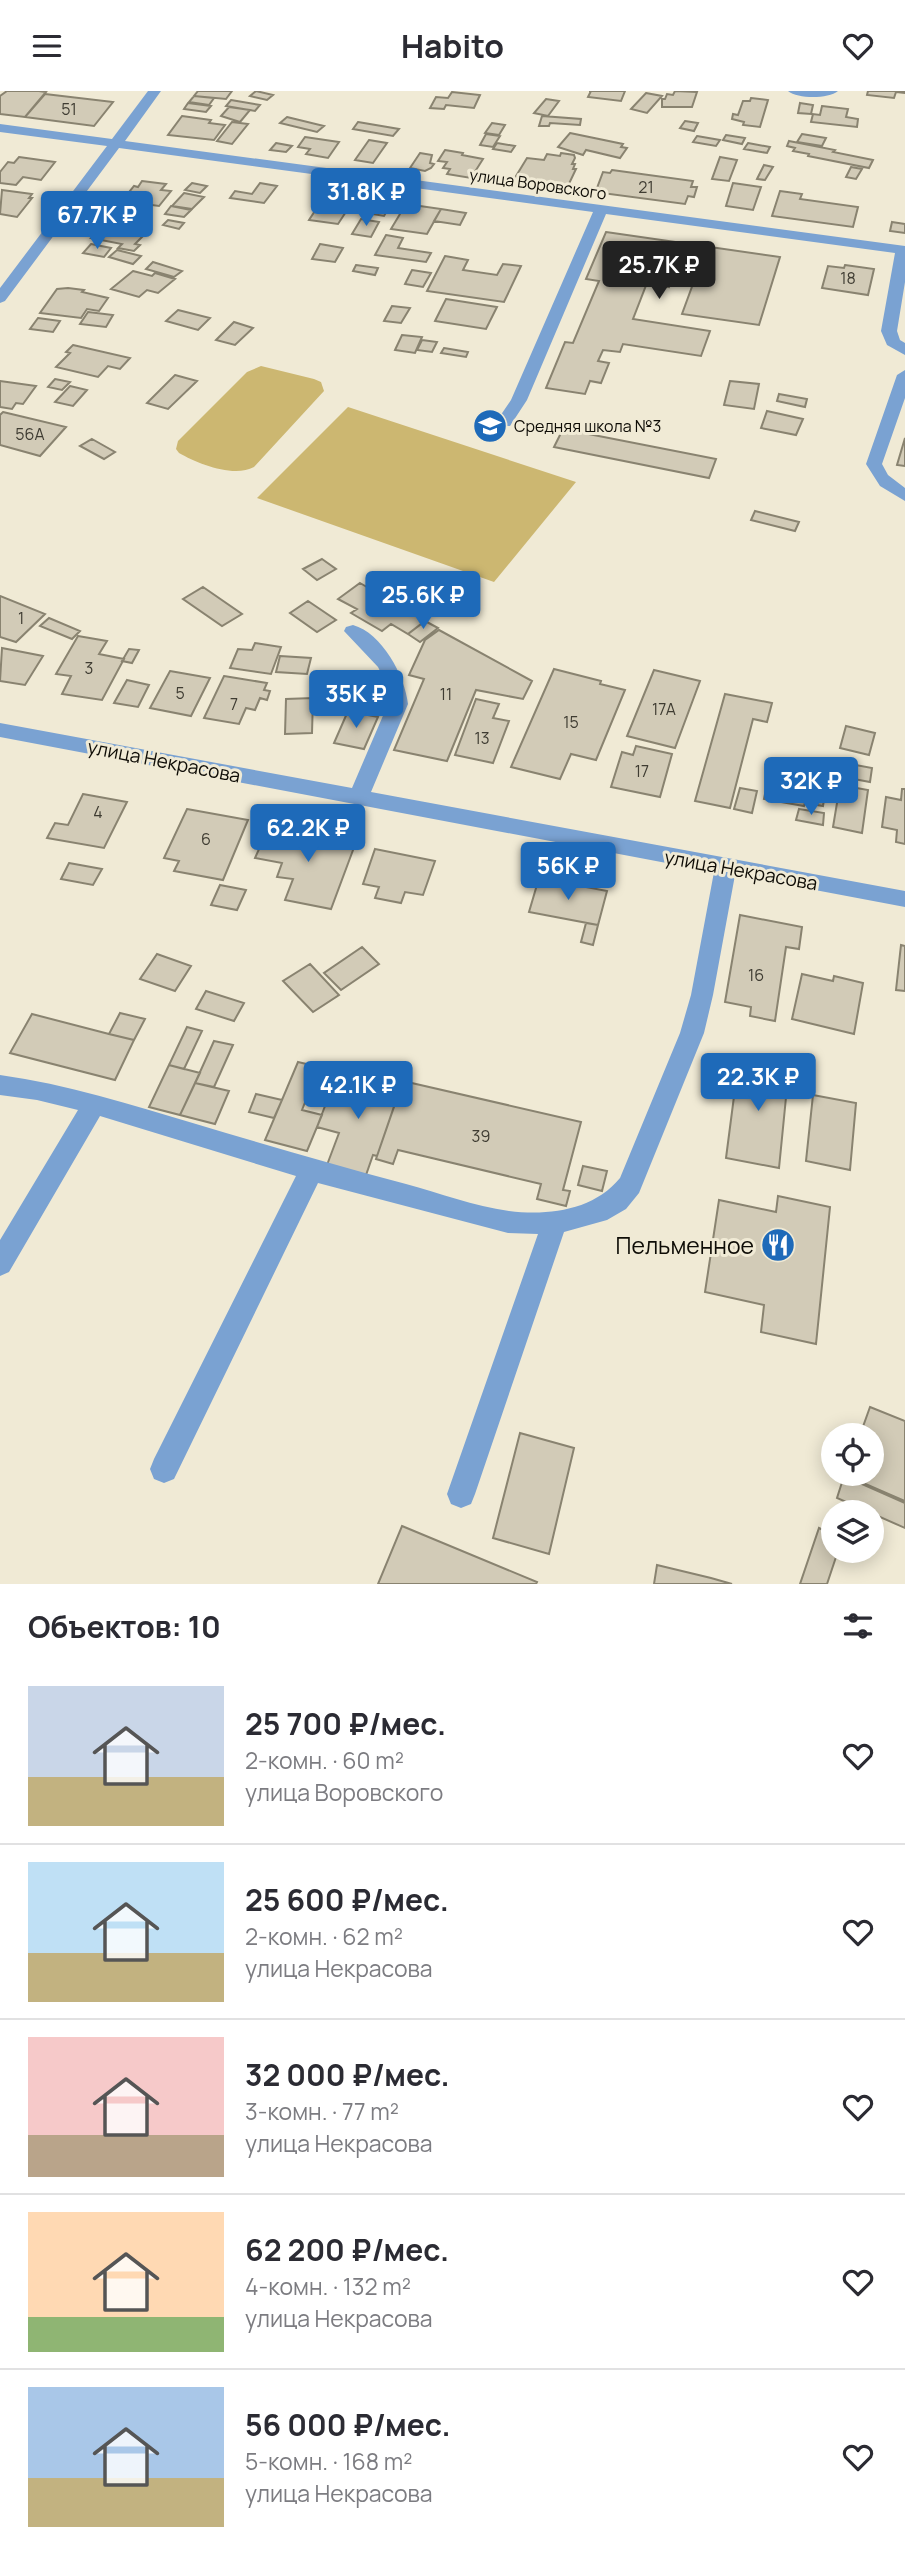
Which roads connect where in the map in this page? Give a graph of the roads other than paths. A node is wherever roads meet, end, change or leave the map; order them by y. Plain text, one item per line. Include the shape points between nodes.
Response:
1 (155, 91) edge
2 (794, 91) edge
3 (832, 91) edge
4 (0, 128) edge
5 (114, 144) junction
6 (601, 210) junction
7 (904, 250) edge
8 (0, 298) edge
9 (905, 350) edge
10 (905, 375) edge
11 (504, 422) dead end
12 (905, 496) edge
13 (353, 631) dead end
14 (0, 730) edge
15 (359, 797) junction
16 (726, 867) junction
17 (905, 899) edge
18 (0, 1085) edge
19 (94, 1104) junction
20 (312, 1170) junction
21 (554, 1223) junction
22 (0, 1264) edge
23 (163, 1469) dead end
24 (461, 1494) dead end

1 - 5 street
2 - 3 street
4 - 5 street, улица Воровского
5 - 6 street, улица Воровского
5 - 8 street
6 - 7 street, улица Воровского
6 - 11 street via 519,400
7 - 9 street via 889,331 893,342
10 - 12 street via 874,464 881,478
13 - 15 street via 386,662 398,689 398,704
14 - 15 street, улица Некрасова
15 - 16 street, улица Некрасова
16 - 17 street, улица Некрасова
16 - 21 street via 692,1033 630,1185 617,1202 598,1212
18 - 19 street
19 - 20 street
19 - 22 street
20 - 21 street via 508,1222
20 - 23 street
21 - 24 street

